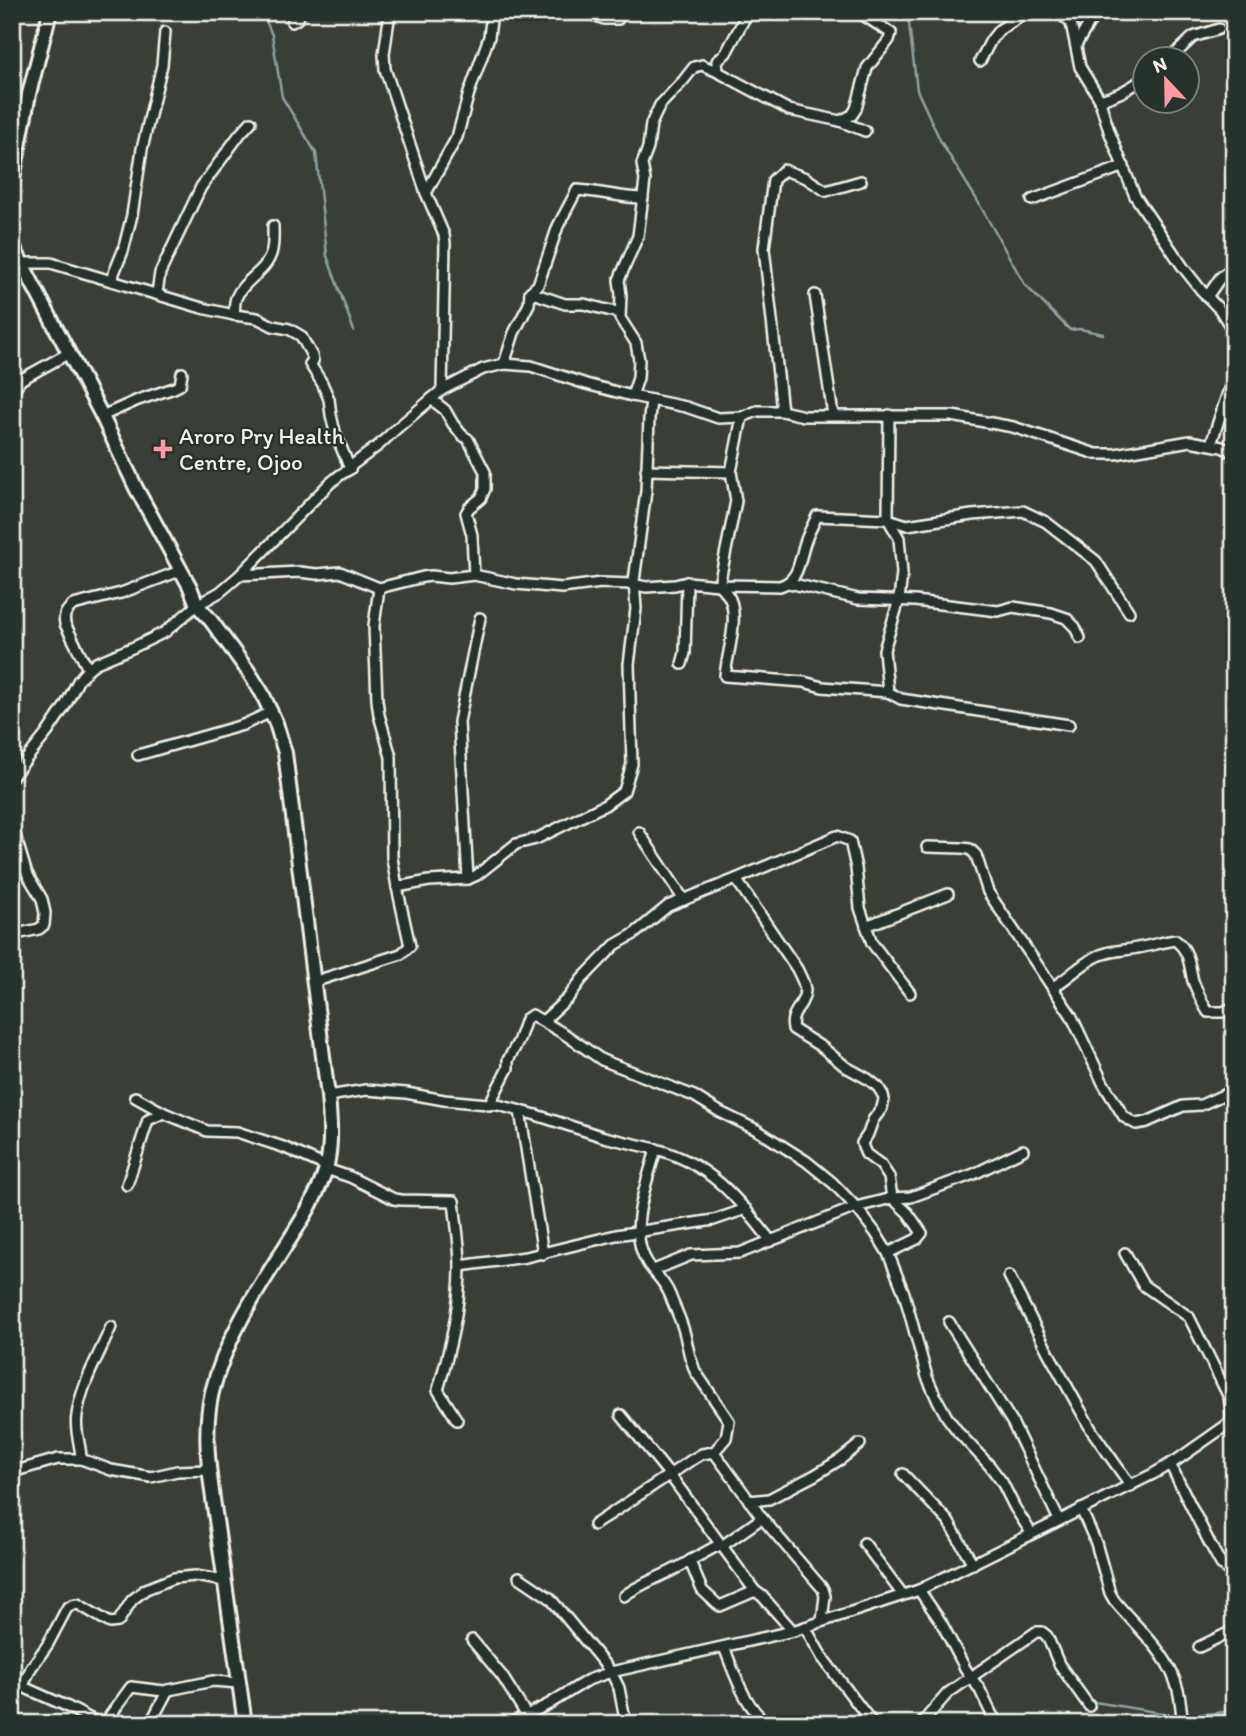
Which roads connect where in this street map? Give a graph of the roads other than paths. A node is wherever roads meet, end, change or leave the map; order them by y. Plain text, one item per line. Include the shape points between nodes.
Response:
1 (50, 12) edge
2 (301, 12) edge
3 (390, 12) edge
4 (492, 12) edge
5 (584, 12) edge
6 (622, 12) edge
7 (748, 12) edge
8 (855, 12) edge
9 (1027, 12) edge
10 (1058, 12) edge
11 (1070, 12) edge
12 (1096, 12) edge
13 (292, 22) dead end
14 (1071, 23) junction
15 (1219, 29) dead end
16 (165, 32) dead end
17 (1076, 45) junction
18 (1183, 46) edge
19 (980, 61) dead end
20 (718, 72) junction
21 (1130, 88) edge
22 (1100, 100) junction
23 (840, 121) junction
24 (251, 122) dead end
25 (865, 131) dead end
26 (1124, 166) junction
27 (861, 181) dead end
28 (12, 184) edge
29 (426, 193) junction
30 (643, 198) junction
31 (1032, 200) dead end
32 (273, 226) dead end
33 (15, 252) edge
34 (1234, 266) edge
35 (113, 281) junction
36 (530, 292) junction
37 (157, 293) junction
38 (815, 295) dead end
39 (1207, 297) junction
40 (619, 313) junction
41 (234, 315) junction
42 (1234, 332) edge
43 (69, 353) junction
44 (504, 364) junction
45 (182, 373) dead end
46 (1234, 374) edge
47 (442, 390) junction
48 (632, 396) junction
49 (12, 397) edge
50 (430, 399) junction
51 (651, 400) junction
52 (782, 411) junction
53 (833, 415) junction
54 (888, 415) junction
55 (102, 416) junction
56 (742, 417) junction
57 (1211, 444) junction
58 (1234, 453) edge
59 (350, 469) junction
60 (646, 470) junction
61 (731, 472) junction
62 (888, 519) junction
63 (178, 567) junction
64 (240, 575) junction
65 (474, 575) junction
66 (687, 582) junction
67 (789, 583) junction
68 (635, 585) junction
69 (719, 586) junction
70 (379, 588) junction
71 (899, 600) junction
72 (197, 605) junction
73 (1129, 612) dead end
74 (480, 618) dead end
75 (1080, 638) dead end
76 (682, 664) dead end
77 (88, 669) junction
78 (888, 692) junction
79 (271, 712) junction
80 (1069, 725) dead end
81 (138, 755) dead end
82 (12, 777) edge
83 (12, 824) edge
84 (639, 832) dead end
85 (928, 847) dead end
86 (736, 879) junction
87 (468, 880) junction
88 (397, 887) junction
89 (948, 894) dead end
90 (684, 900) junction
91 (866, 926) junction
92 (12, 935) edge
93 (313, 982) junction
94 (1053, 987) junction
95 (910, 993) dead end
96 (1234, 1007) edge
97 (543, 1021) junction
98 (1234, 1090) edge
99 (328, 1096) junction
100 (135, 1097) dead end
101 (489, 1105) junction
102 (520, 1111) junction
103 (164, 1113) junction
104 (656, 1149) junction
105 (1023, 1150) dead end
106 (326, 1167) junction
107 (127, 1185) dead end
108 (892, 1198) junction
109 (856, 1207) junction
110 (746, 1209) junction
111 (637, 1231) junction
112 (771, 1241) junction
113 (888, 1253) junction
114 (1125, 1253) dead end
115 (543, 1254) junction
116 (460, 1266) junction
117 (654, 1270) junction
118 (1009, 1276) dead end
119 (949, 1322) dead end
120 (111, 1327) dead end
121 (621, 1415) dead end
122 (457, 1420) dead end
123 (1233, 1420) edge
124 (860, 1444) dead end
125 (714, 1451) junction
126 (81, 1459) junction
127 (1170, 1464) junction
128 (210, 1470) junction
129 (12, 1472) edge
130 (668, 1474) junction
131 (903, 1474) dead end
132 (1131, 1486) junction
133 (749, 1501) junction
134 (1081, 1509) junction
135 (762, 1518) junction
136 (1059, 1520) junction
137 (594, 1525) dead end
138 (1032, 1534) junction
139 (864, 1543) dead end
140 (722, 1546) junction
141 (691, 1560) junction
142 (973, 1564) junction
143 (1234, 1576) edge
144 (519, 1577) dead end
145 (225, 1581) junction
146 (919, 1590) junction
147 (755, 1591) junction
148 (903, 1595) junction
149 (624, 1597) dead end
150 (822, 1620) junction
151 (805, 1627) junction
152 (1234, 1630) edge
153 (793, 1631) junction
154 (472, 1640) dead end
155 (724, 1647) junction
156 (1199, 1647) dead end
157 (611, 1672) junction
158 (971, 1677) junction
159 (12, 1682) edge
160 (239, 1683) junction
161 (22, 1688) junction
162 (168, 1690) junction
163 (1089, 1706) dead end
164 (527, 1716) junction
165 (102, 1724) edge
166 (150, 1724) edge
167 (245, 1724) edge
168 (509, 1724) edge
169 (626, 1724) edge
170 (769, 1724) edge
171 (873, 1724) edge
172 (921, 1724) edge
173 (999, 1724) edge
174 (1183, 1724) edge

1 - 28 main road
2 - 13 street
3 - 29 street via 384,64
4 - 29 street via 489,37 457,137
5 - 6 street via 604,19 618,19
7 - 20 street via 717,61
8 - 23 street via 891,33 867,68 856,109
9 - 19 street via 999,30
10 - 14 street
11 - 14 street
12 - 17 street
14 - 17 street
15 - 18 street via 1193,37
16 - 35 street via 132,215
17 - 22 street via 1080,67
20 - 23 street via 789,110
20 - 30 street via 702,65 694,67 657,110 642,164
21 - 22 street
22 - 26 street
23 - 25 street
24 - 37 street via 201,187 160,273
26 - 31 street
26 - 39 street via 1135,196
27 - 52 street via 826,191 784,170 773,180 764,248
29 - 47 street via 445,243
30 - 36 street via 577,190 558,226 538,285
30 - 40 street via 638,236 619,280
32 - 41 street via 270,256 235,299
33 - 35 street
33 - 43 main road
34 - 39 street
35 - 37 street
36 - 40 street via 565,304
36 - 44 street
37 - 41 street
38 - 53 street
39 - 42 street
40 - 48 street via 636,343 639,360
41 - 59 street via 257,318 302,336 312,356 310,364 324,385
43 - 49 street via 22,379
43 - 55 main road
44 - 47 street via 483,369
44 - 48 street via 531,366
45 - 55 street via 180,385
46 - 57 street
47 - 50 street
48 - 51 street
50 - 59 street
50 - 65 street via 468,439 485,472 481,498 466,513
51 - 56 street via 718,418
51 - 60 street
52 - 53 street
52 - 56 street via 757,411
53 - 54 street
54 - 57 street via 952,416 992,423 1096,454 1190,441
54 - 62 street
55 - 63 main road
56 - 61 street
57 - 58 street
59 - 64 street via 329,484
60 - 61 street
60 - 68 street
61 - 69 street via 736,501
62 - 67 street via 817,516
62 - 71 street via 899,538
62 - 73 street via 908,525 1023,511 1046,522 1096,561
63 - 72 main road
63 - 77 street via 166,577 67,610 65,624
64 - 70 street via 340,572
64 - 72 street
65 - 68 street via 543,587
65 - 70 street via 423,577
66 - 68 street
66 - 69 street
66 - 76 street
67 - 69 street
67 - 71 street via 858,599
68 - 87 street via 629,664 632,764 624,791 606,805 516,844
69 - 78 street via 730,598 734,624 725,677
70 - 88 street via 374,626 377,701 391,757 392,858
71 - 75 street via 1051,612 1066,618
71 - 78 street via 884,650
72 - 77 street via 164,632
72 - 79 main road via 248,671
74 - 87 street via 459,722
77 - 82 street
78 - 80 street via 901,699
79 - 81 street via 243,725
79 - 93 main road via 285,753
83 - 92 street via 26,871 46,913 39,929
84 - 90 street
85 - 94 street via 970,849 976,855 988,892
86 - 90 street
86 - 91 street via 837,836 850,841
86 - 108 street via 804,984 803,1000 792,1017 793,1029 883,1095 882,1108 862,1143 866,1154 890,1177
87 - 88 street
88 - 93 street via 410,946 401,954
89 - 91 street
90 - 97 street via 660,911 615,945
91 - 95 street via 872,943
93 - 99 main road
94 - 96 street via 1108,951 1175,940 1187,953 1193,981 1208,1012
94 - 98 street via 1103,1083 1124,1117 1136,1124
97 - 101 street via 532,1015 526,1019
97 - 109 street via 602,1060 694,1096 757,1130 806,1161
99 - 101 street via 366,1090
99 - 106 main road
100 - 103 street
101 - 102 street
102 - 104 street
102 - 115 street
103 - 106 street via 207,1130 237,1132 283,1147
103 - 107 street via 148,1120
104 - 110 street via 677,1154 709,1173
104 - 111 street
105 - 108 street via 974,1174 911,1197
106 - 116 street via 394,1199 454,1201
106 - 128 main road via 304,1217 240,1321 218,1373 209,1411
108 - 109 street
108 - 113 street via 922,1233
109 - 112 street
109 - 113 street
110 - 111 street via 714,1220
110 - 112 street
111 - 115 street
111 - 117 street
112 - 117 street via 740,1253 691,1255
113 - 138 street via 936,1397 959,1433 1002,1482
114 - 123 street via 1143,1285 1189,1317 1229,1397
115 - 116 street
116 - 122 street via 457,1313 438,1390
117 - 125 street via 668,1291 695,1371 729,1421 726,1438
118 - 132 street via 1093,1431
119 - 136 street via 1012,1422
120 - 126 street via 76,1416
121 - 130 street
123 - 127 street
124 - 133 street via 841,1460 769,1499
125 - 130 street
125 - 133 street
126 - 128 street via 151,1477
126 - 129 street via 58,1459
127 - 132 street
127 - 143 street via 1215,1554
128 - 145 main road
130 - 137 street
130 - 140 street
131 - 142 street via 948,1521
132 - 134 street
133 - 135 street
134 - 136 street
134 - 174 street via 1114,1600 1170,1668
135 - 140 street
135 - 150 street via 823,1588
136 - 138 street
138 - 142 street
139 - 148 street
140 - 141 street
140 - 147 street
141 - 147 street via 702,1590 717,1604
141 - 149 street
142 - 146 street
144 - 157 street via 550,1598
145 - 160 main road
145 - 161 street via 174,1577 132,1600 118,1622 110,1623 72,1605
146 - 148 street
146 - 158 street
147 - 153 street
148 - 150 street
150 - 151 street
151 - 153 street
151 - 171 street
152 - 156 street
153 - 155 street
154 - 164 street
155 - 157 street
155 - 170 street via 743,1693
157 - 164 street
157 - 169 street
158 - 163 street via 1042,1632
158 - 172 street via 948,1693
158 - 173 street
159 - 161 street
160 - 162 street via 213,1681
160 - 167 main road
161 - 165 street
162 - 165 street via 131,1687
162 - 166 street
164 - 168 street

